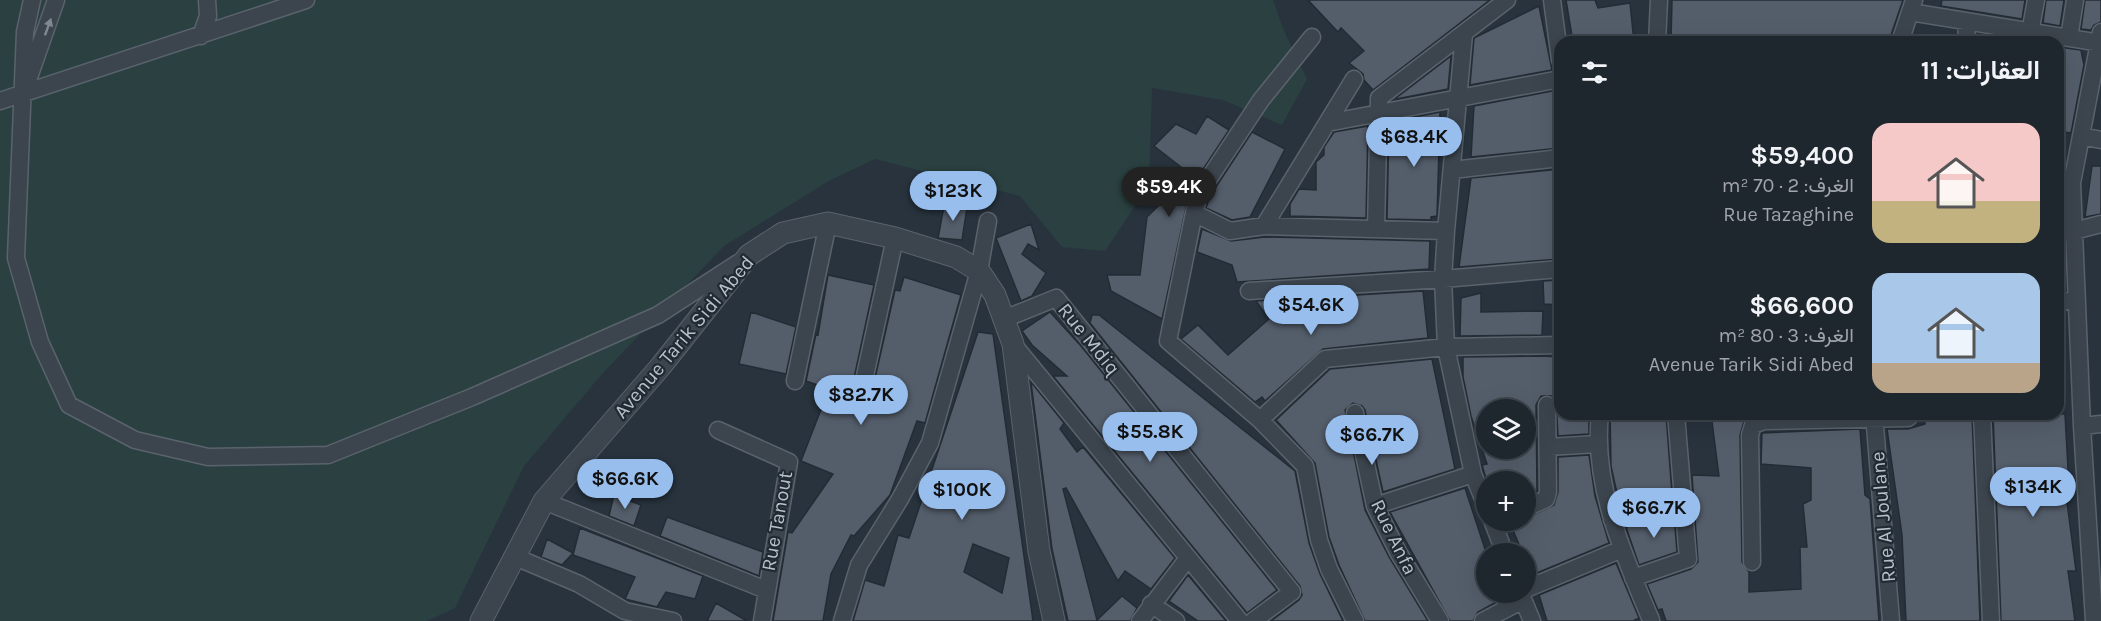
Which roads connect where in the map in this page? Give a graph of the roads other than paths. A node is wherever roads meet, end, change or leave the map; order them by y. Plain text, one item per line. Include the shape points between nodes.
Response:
1 (32, 0) edge
2 (56, 0) edge
3 (218, 0) edge
4 (1507, 0) edge
5 (1552, 0) edge
6 (1659, 0) edge
7 (2036, 0) edge
8 (2076, 0) edge
9 (299, 1) edge
10 (1912, 6) edge
11 (207, 8) edge
12 (1966, 21) junction
13 (2030, 33) junction
14 (1464, 34) junction
15 (201, 36) junction
16 (1557, 36) edge
17 (1658, 36) edge
18 (1902, 36) edge
19 (1967, 36) edge
20 (2053, 36) edge
21 (1312, 37) dead end
22 (2064, 37) edge
23 (2068, 38) junction
24 (2100, 39) edge
25 (1354, 79) dead end
26 (1554, 80) edge
27 (24, 92) junction
28 (1458, 99) junction
29 (0, 101) edge
30 (1379, 115) junction
31 (1327, 123) junction
32 (2081, 136) junction
33 (2101, 140) edge
34 (1554, 159) edge
35 (1452, 170) junction
36 (1194, 213) junction
37 (988, 221) dead end
38 (828, 223) junction
39 (2101, 224) edge
40 (1264, 226) junction
41 (1376, 228) junction
42 (1446, 231) junction
43 (2066, 231) edge
44 (896, 238) junction
45 (749, 255) junction
46 (1554, 270) edge
47 (980, 271) junction
48 (1443, 279) junction
49 (1250, 291) dead end
50 (2077, 300) junction
51 (2064, 301) edge
52 (1004, 319) junction
53 (1013, 344) junction
54 (1554, 345) edge
55 (1446, 347) junction
56 (795, 381) dead end
57 (863, 385) dead end
58 (1548, 405) dead end
59 (1354, 413) dead end
60 (1260, 420) junction
61 (1599, 420) edge
62 (1677, 420) edge
63 (1792, 420) edge
64 (1874, 420) edge
65 (1982, 420) edge
66 (2101, 424) edge
67 (2082, 426) junction
68 (718, 430) dead end
69 (1597, 444) junction
70 (1548, 447) junction
71 (1473, 474) junction
72 (2094, 477) edge
73 (1476, 481) edge
74 (544, 501) junction
75 (1684, 502) junction
76 (1536, 504) edge
77 (1375, 506) junction
78 (1612, 520) junction
79 (1622, 549) junction
80 (513, 556) junction
81 (1188, 558) junction
82 (1752, 562) dead end
83 (1633, 578) junction
84 (1536, 588) edge
85 (766, 590) junction
86 (1510, 603) edge
87 (1526, 603) edge
88 (1151, 604) junction
89 (622, 616) edge
90 (1651, 620) dead end
91 (481, 621) edge
92 (673, 621) edge
93 (763, 621) edge
94 (842, 621) edge
95 (1054, 621) edge
96 (1140, 621) edge
97 (1176, 621) edge
98 (1240, 621) edge
99 (1253, 621) edge
100 (1355, 621) edge
101 (1440, 621) edge
102 (1483, 621) edge
103 (1532, 621) edge
104 (1891, 621) edge
105 (1991, 621) edge
106 (2094, 621) edge

1 - 27 street via 25,32
27 -> 2 street
3 - 11 street
4 - 14 street
5 - 16 street
6 - 17 street
7 - 13 street
8 - 23 street
9 - 15 street
10 - 12 street
10 - 18 street
11 - 15 street
12 - 13 street
12 - 19 street
13 - 20 street
14 - 28 street
14 - 30 street via 1379,98
15 - 27 street
21 - 36 street via 1232,141 1200,192
22 - 23 street
23 - 24 street
24 - 32 street
25 - 31 street
26 - 28 street
27 - 29 street
27 - 45 street via 16,258 40,342 69,405 135,440 208,457 328,455 658,315
28 - 30 street
28 - 35 street
30 - 31 street
30 - 41 street
31 - 40 street
32 - 33 street
32 - 43 street
34 - 35 street
35 - 42 street
36 - 40 street via 1230,231
36 - 60 street via 1168,341
37 - 47 street
38 - 44 street, Avenue Tarik Sidi Abed
38 - 45 street, Avenue Tarik Sidi Abed via 783,232
38 - 56 street
39 - 43 street
40 - 41 street
41 - 42 street
42 - 48 street
43 - 50 street
44 - 47 street, Avenue Tarik Sidi Abed via 956,256
44 - 57 street
45 - 74 street, Avenue Tarik Sidi Abed via 661,366
46 - 48 street
47 - 52 street, Avenue Tarik Sidi Abed
47 - 94 street via 930,443 859,565
48 - 49 street
48 - 55 street
50 - 51 street
50 - 67 street
52 - 53 street, Avenue Tarik Sidi Abed
52 - 99 street, Rue Mdiq via 1056,298 1292,592
53 - 81 street
53 - 95 street, Avenue Tarik Sidi Abed via 1039,551
54 - 55 street
55 - 60 street via 1325,359
55 - 71 street
58 - 70 street
59 - 77 street, Rue Anfa
60 - 100 street via 1305,466 1318,540
61 - 69 street
62 - 75 street
63 - 82 street via 1764,421 1753,425 1750,435
64 - 104 street, Rue Al Joulane
65 - 105 street
66 - 67 street
67 - 72 street
68 - 85 street, Rue Tanout via 789,462
69 - 70 street
69 - 78 street
70 - 76 street via 1546,500
71 - 73 street
71 - 77 street
72 - 106 street
74 - 80 street, Avenue Tarik Sidi Abed
74 - 85 street
75 - 78 street
75 - 83 street via 1688,559
77 - 101 street, Rue Anfa
78 - 79 street
79 - 83 street
79 - 84 street
80 - 89 street via 579,584
80 - 91 street, Avenue Tarik Sidi Abed
81 - 88 street
81 - 98 street
83 - 90 street
85 - 93 street, Rue Tanout
86 - 102 street
87 - 103 street
88 - 96 street
88 - 97 street
89 - 92 street

